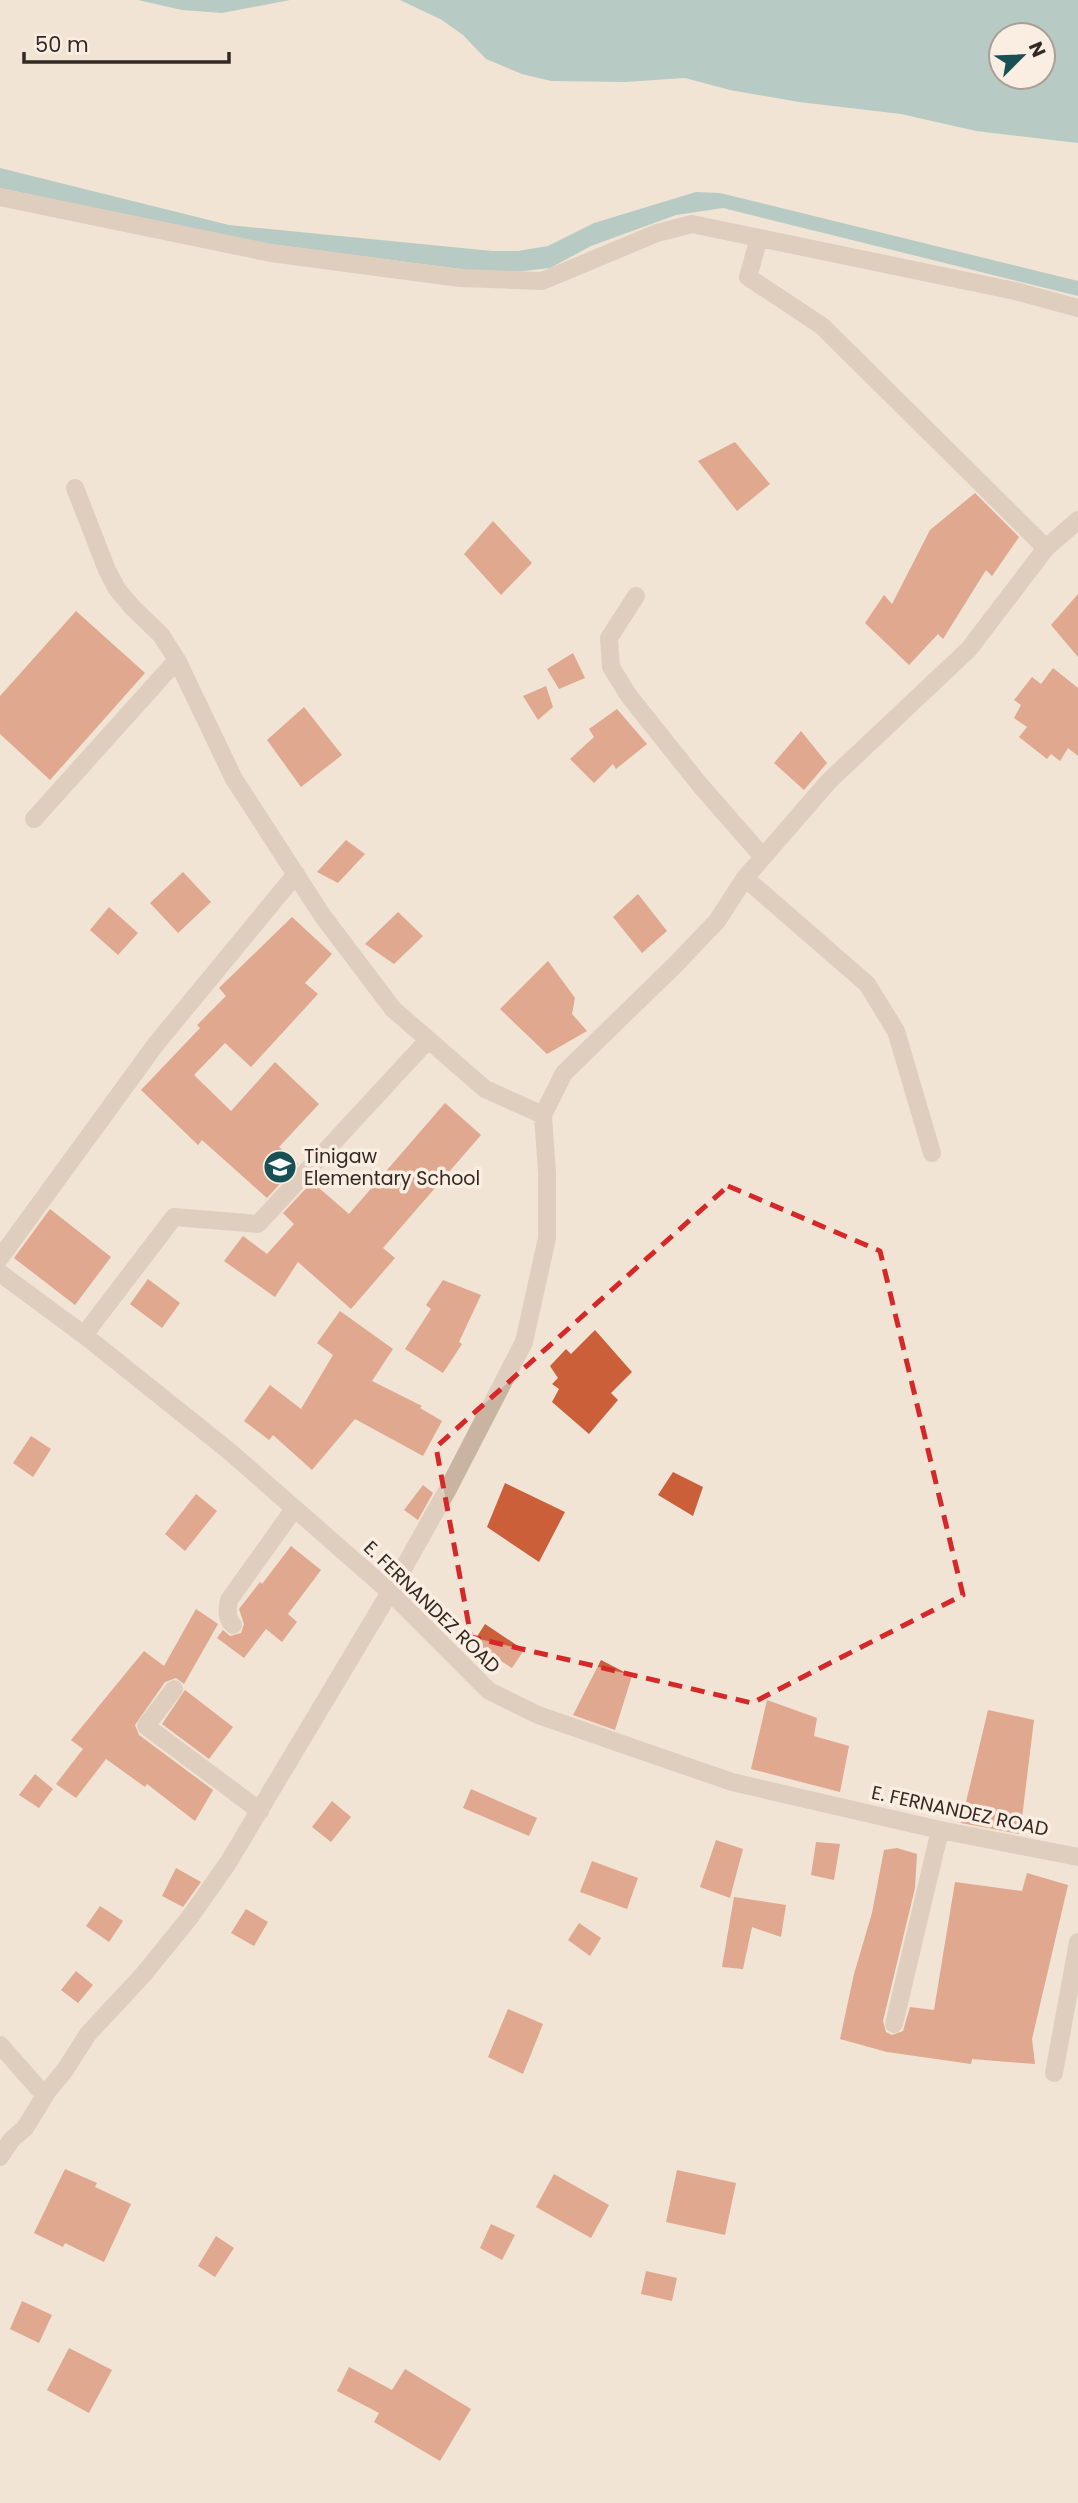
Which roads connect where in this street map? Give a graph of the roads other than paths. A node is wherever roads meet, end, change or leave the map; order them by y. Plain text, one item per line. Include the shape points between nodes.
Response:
1 (0, 197) edge
2 (759, 238) junction
3 (1078, 308) edge
4 (75, 488) dead end
5 (1078, 520) edge
6 (1046, 548) junction
7 (636, 596) dead end
8 (177, 660) junction
9 (34, 818) dead end
10 (763, 857) junction
11 (296, 874) junction
12 (745, 878) junction
13 (428, 1040) junction
14 (543, 1115) junction
15 (932, 1153) dead end
16 (0, 1258) edge
17 (0, 1273) edge
18 (84, 1335) junction
19 (294, 1509) junction
20 (390, 1592) junction
21 (233, 1625) dead end
22 (174, 1689) dead end
23 (260, 1811) junction
24 (940, 1830) junction
25 (1078, 1857) edge
26 (1078, 1942) edge
27 (894, 2024) dead end
28 (0, 2045) edge
29 (1054, 2073) dead end
30 (47, 2092) junction
31 (0, 2157) edge

1 - 2 street via 271,253 460,278 542,281 657,233 692,224
2 - 3 street
2 - 6 street via 748,277 822,326
4 - 8 street via 117,589 161,635
5 - 6 street
6 - 10 street via 969,649 829,781
7 - 10 street via 609,638 611,667 636,706
8 - 9 street
8 - 11 street via 234,779
10 - 12 street
11 - 13 street via 393,1009
11 - 16 street via 156,1044
12 - 14 street via 717,921 564,1073
12 - 15 street via 867,984 895,1031
13 - 14 street via 485,1089
13 - 18 street via 258,1224 174,1217
14 - 20 street via 547,1238 524,1342
17 - 18 street, E. FERNANDEZ ROAD
18 - 19 street, E. FERNANDEZ ROAD
19 - 20 street, E. FERNANDEZ ROAD
19 - 21 street via 229,1600
20 - 23 street
20 - 24 street, E. FERNANDEZ ROAD via 489,1691 538,1715 732,1782
22 - 23 street via 146,1726
23 - 30 street via 190,1917 88,2034
24 - 25 street, E. FERNANDEZ ROAD
24 - 27 street
26 - 29 street
28 - 30 street via 38,2088
30 - 31 street

